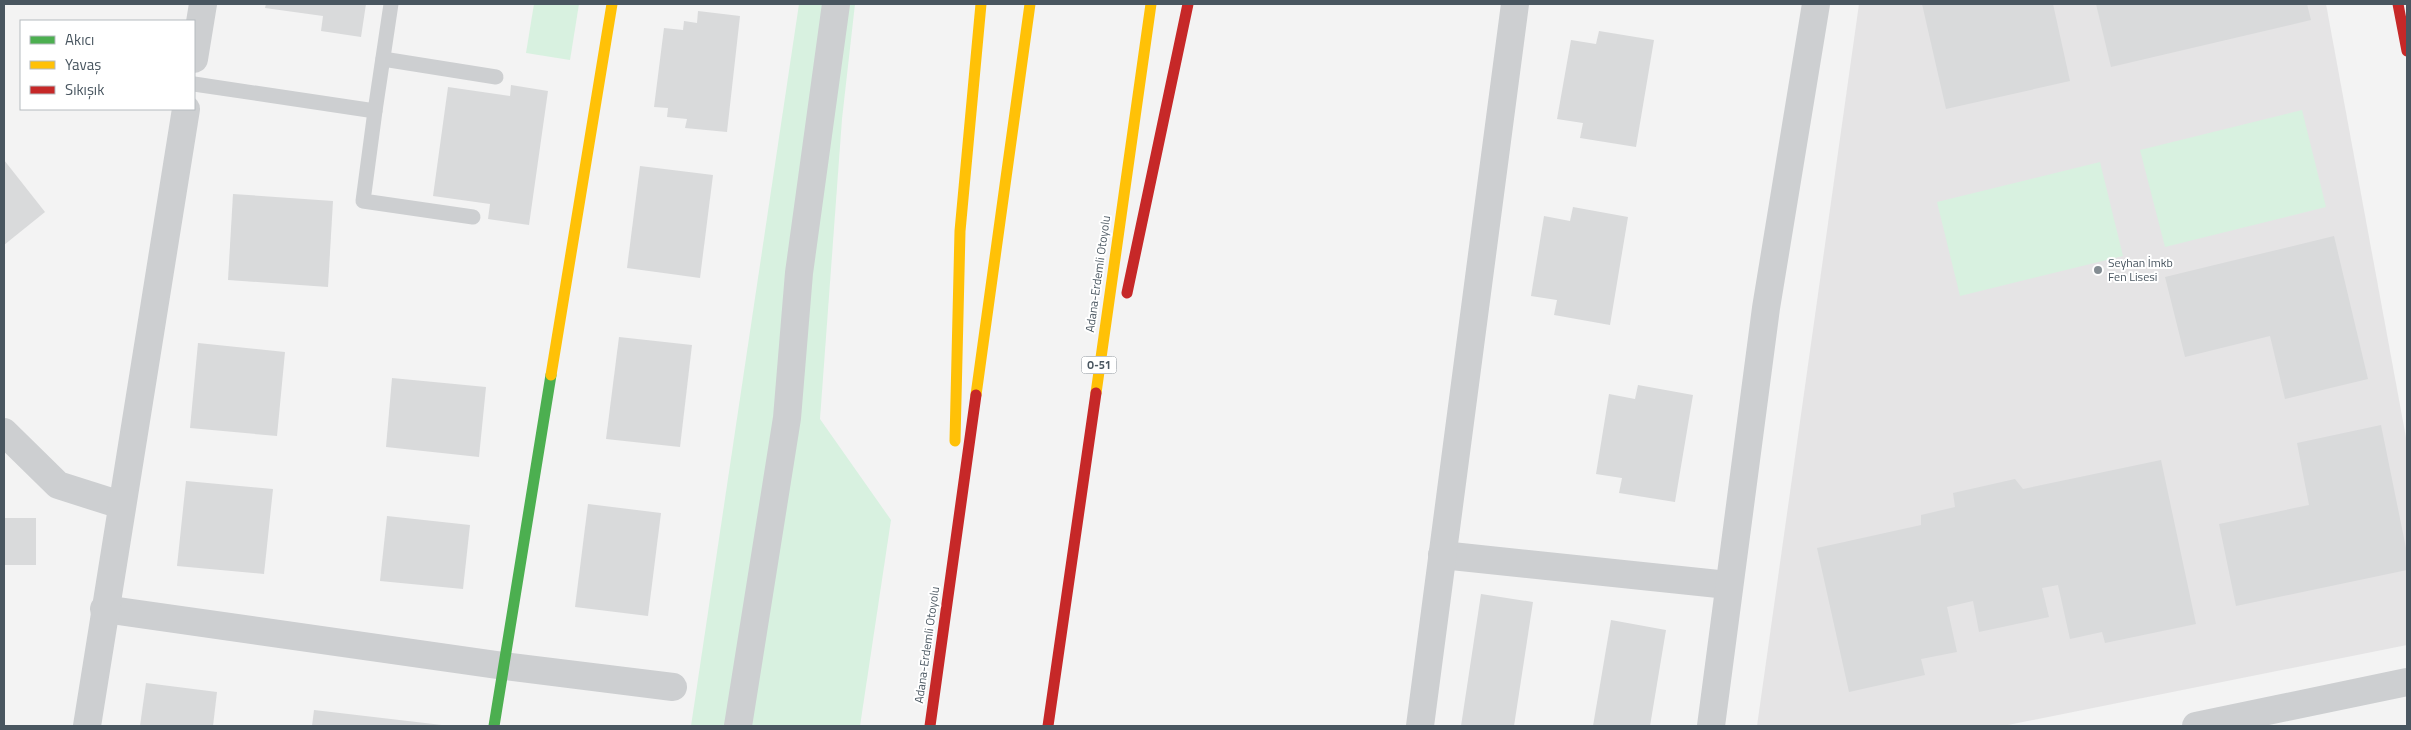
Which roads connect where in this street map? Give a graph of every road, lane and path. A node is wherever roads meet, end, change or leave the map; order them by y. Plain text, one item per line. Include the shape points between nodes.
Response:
1 (203, 4) edge
2 (391, 4) edge
3 (612, 4) edge
4 (836, 4) edge
5 (981, 4) edge
6 (1030, 4) edge
7 (1151, 4) edge
8 (1188, 4) edge
9 (1515, 4) edge
10 (1816, 4) edge
11 (2398, 4) edge
12 (2407, 51) edge
13 (195, 53) edge
14 (383, 60) junction
15 (496, 77) dead end
16 (195, 84) edge
17 (186, 110) edge
18 (375, 111) junction
19 (473, 217) dead end
20 (1124, 307) dead end
21 (1113, 356) dead end
22 (4, 432) edge
23 (121, 505) junction
24 (1076, 532) junction
25 (1442, 555) junction
26 (952, 565) junction
27 (1728, 585) junction
28 (104, 609) junction
29 (504, 666) junction
30 (2407, 682) edge
31 (673, 687) dead end
32 (87, 726) edge
33 (494, 726) edge
34 (738, 726) edge
35 (930, 726) edge
36 (1048, 726) edge
37 (1420, 726) edge
38 (1711, 726) edge
39 (2196, 726) edge

1 - 13 street
2 - 14 lane
3 - 29 main road
4 - 34 street via 799,273 787,418
5 - 26 main road via 960,231
6 - 26 main road, Adana-Erdemli Otoyolu
7 - 24 main road, Adana-Erdemli Otoyolu / O-51
8 - 20 main road
9 - 25 street
10 - 27 street via 1766,308
11 - 12 main road
14 - 15 lane
14 - 18 lane
16 - 18 lane
17 - 23 street
18 - 19 lane via 363,201
21 - 24 main road
22 - 23 street via 58,485
23 - 28 street
24 - 36 main road, Adana-Erdemli Otoyolu / O-51
25 - 27 street
25 - 37 street
26 - 35 main road, Adana-Erdemli Otoyolu
27 - 38 street
28 - 29 street
28 - 32 street
29 - 31 street
29 - 33 main road
30 - 39 street

